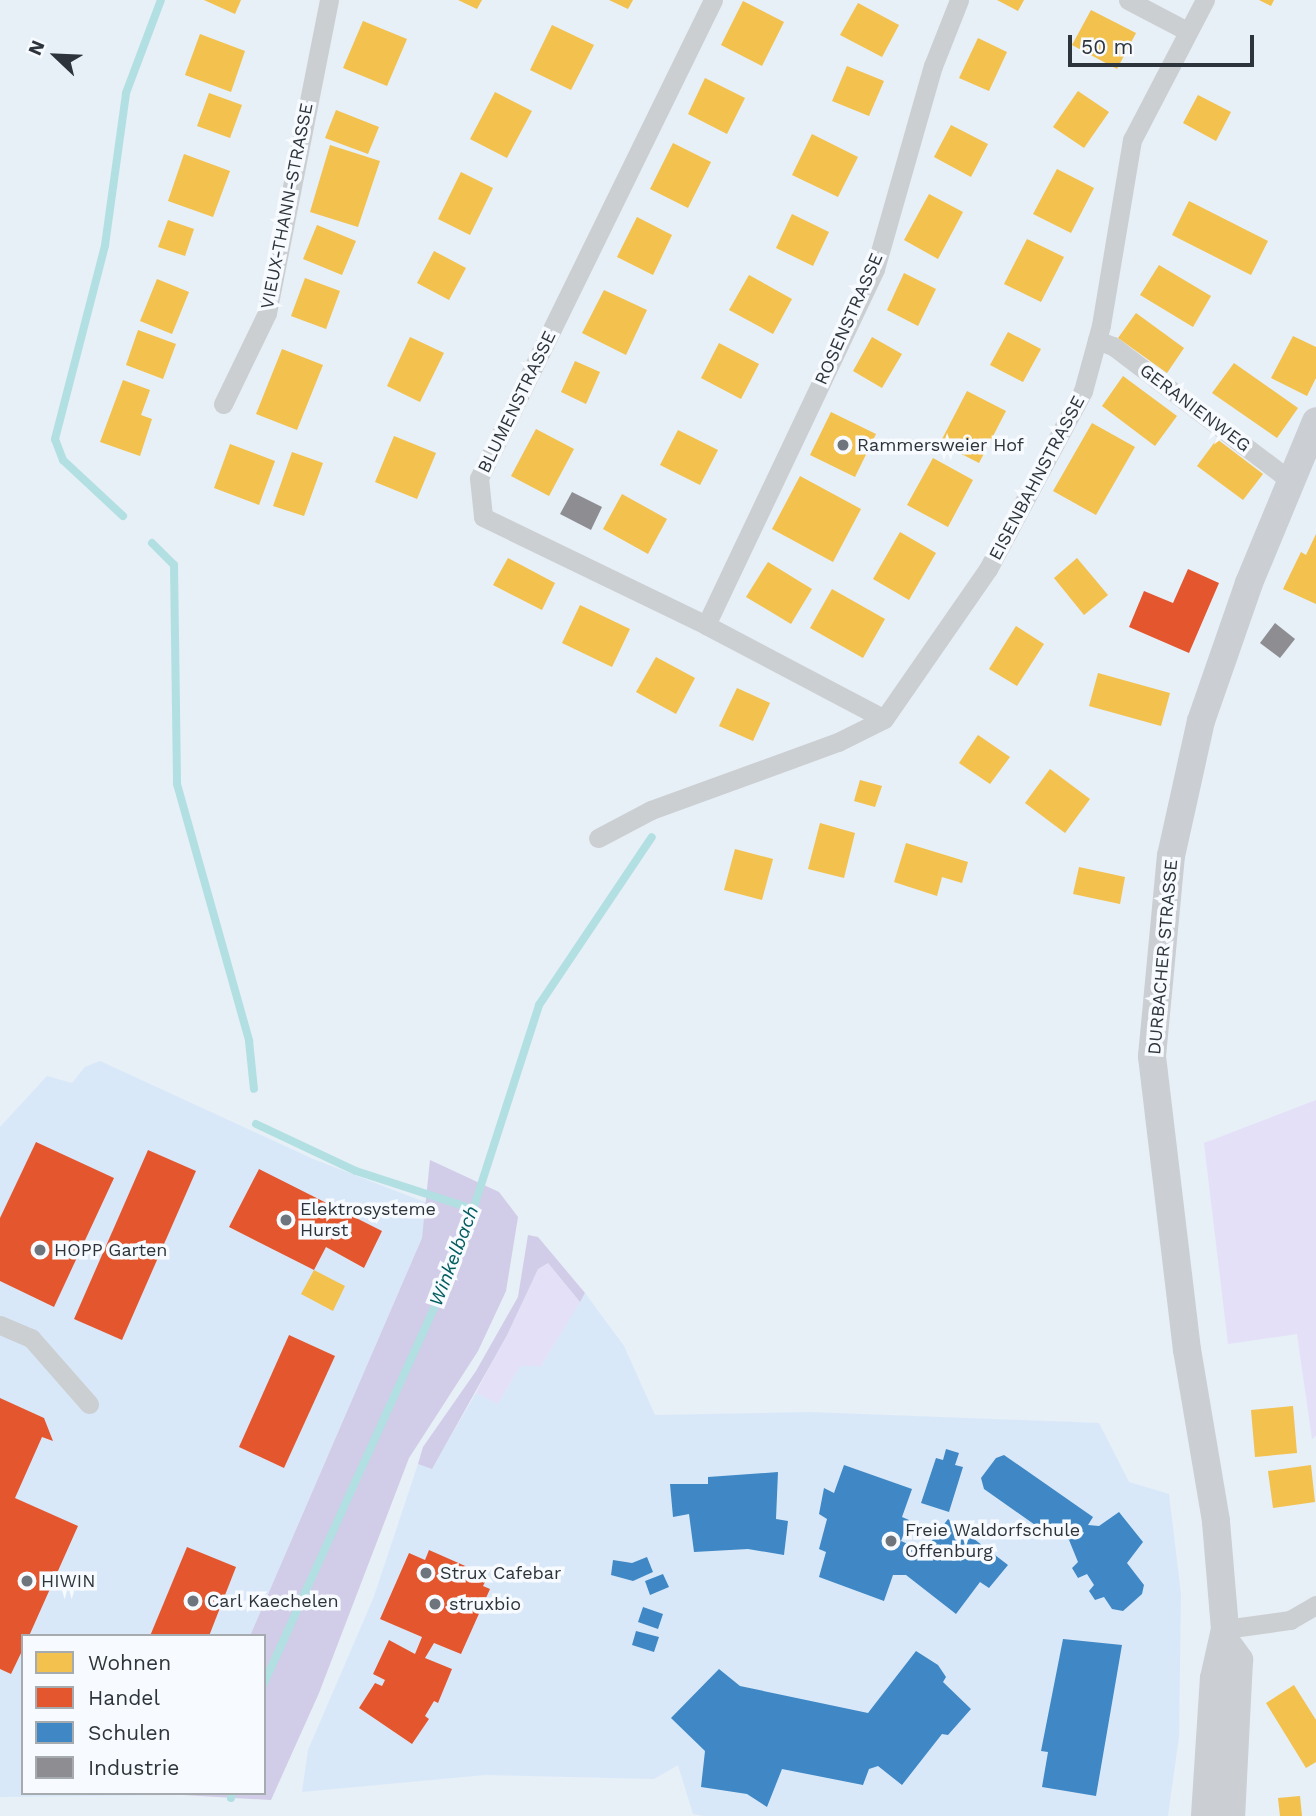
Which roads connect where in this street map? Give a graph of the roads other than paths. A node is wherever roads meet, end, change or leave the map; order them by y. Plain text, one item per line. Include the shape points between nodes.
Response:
1 (329, 0) edge
2 (713, 0) edge
3 (959, 0) edge
4 (1128, 0) edge
5 (1205, 0) edge
6 (1186, 32) junction
7 (1097, 340) junction
8 (223, 404) dead end
9 (1316, 421) edge
10 (1291, 481) junction
11 (706, 625) junction
12 (884, 719) junction
13 (598, 838) dead end
14 (0, 1325) edge
15 (89, 1404) dead end
16 (1316, 1605) edge
17 (1224, 1634) junction
18 (1205, 1816) edge
19 (1231, 1816) edge

1 - 8 street, VIEUX-THANN-STRASSE via 267,313
2 - 11 street, BLUMENSTRASSE via 479,478 483,517
3 - 11 street, ROSENSTRASSE via 933,66 875,270
4 - 6 street
5 - 6 street, EISENBAHNSTRASSE
6 - 7 street, EISENBAHNSTRASSE via 1132,140
7 - 10 street, GERANIENWEG via 1113,346
7 - 12 street, EISENBAHNSTRASSE via 1083,391 1022,513
9 - 10 street, DURBACHER STRASSE
10 - 17 street, DURBACHER STRASSE via 1217,666 1201,721 1171,856 1152,1056 1187,1350 1216,1521
11 - 12 street, BLUMENSTRASSE
12 - 13 street, EISENBAHNSTRASSE via 838,742 651,810
14 - 15 street via 31,1338
16 - 17 street via 1290,1620
17 - 18 street, DURBACHER STRASSE via 1214,1678
17 - 19 street, DURBACHER STRASSE via 1240,1660

